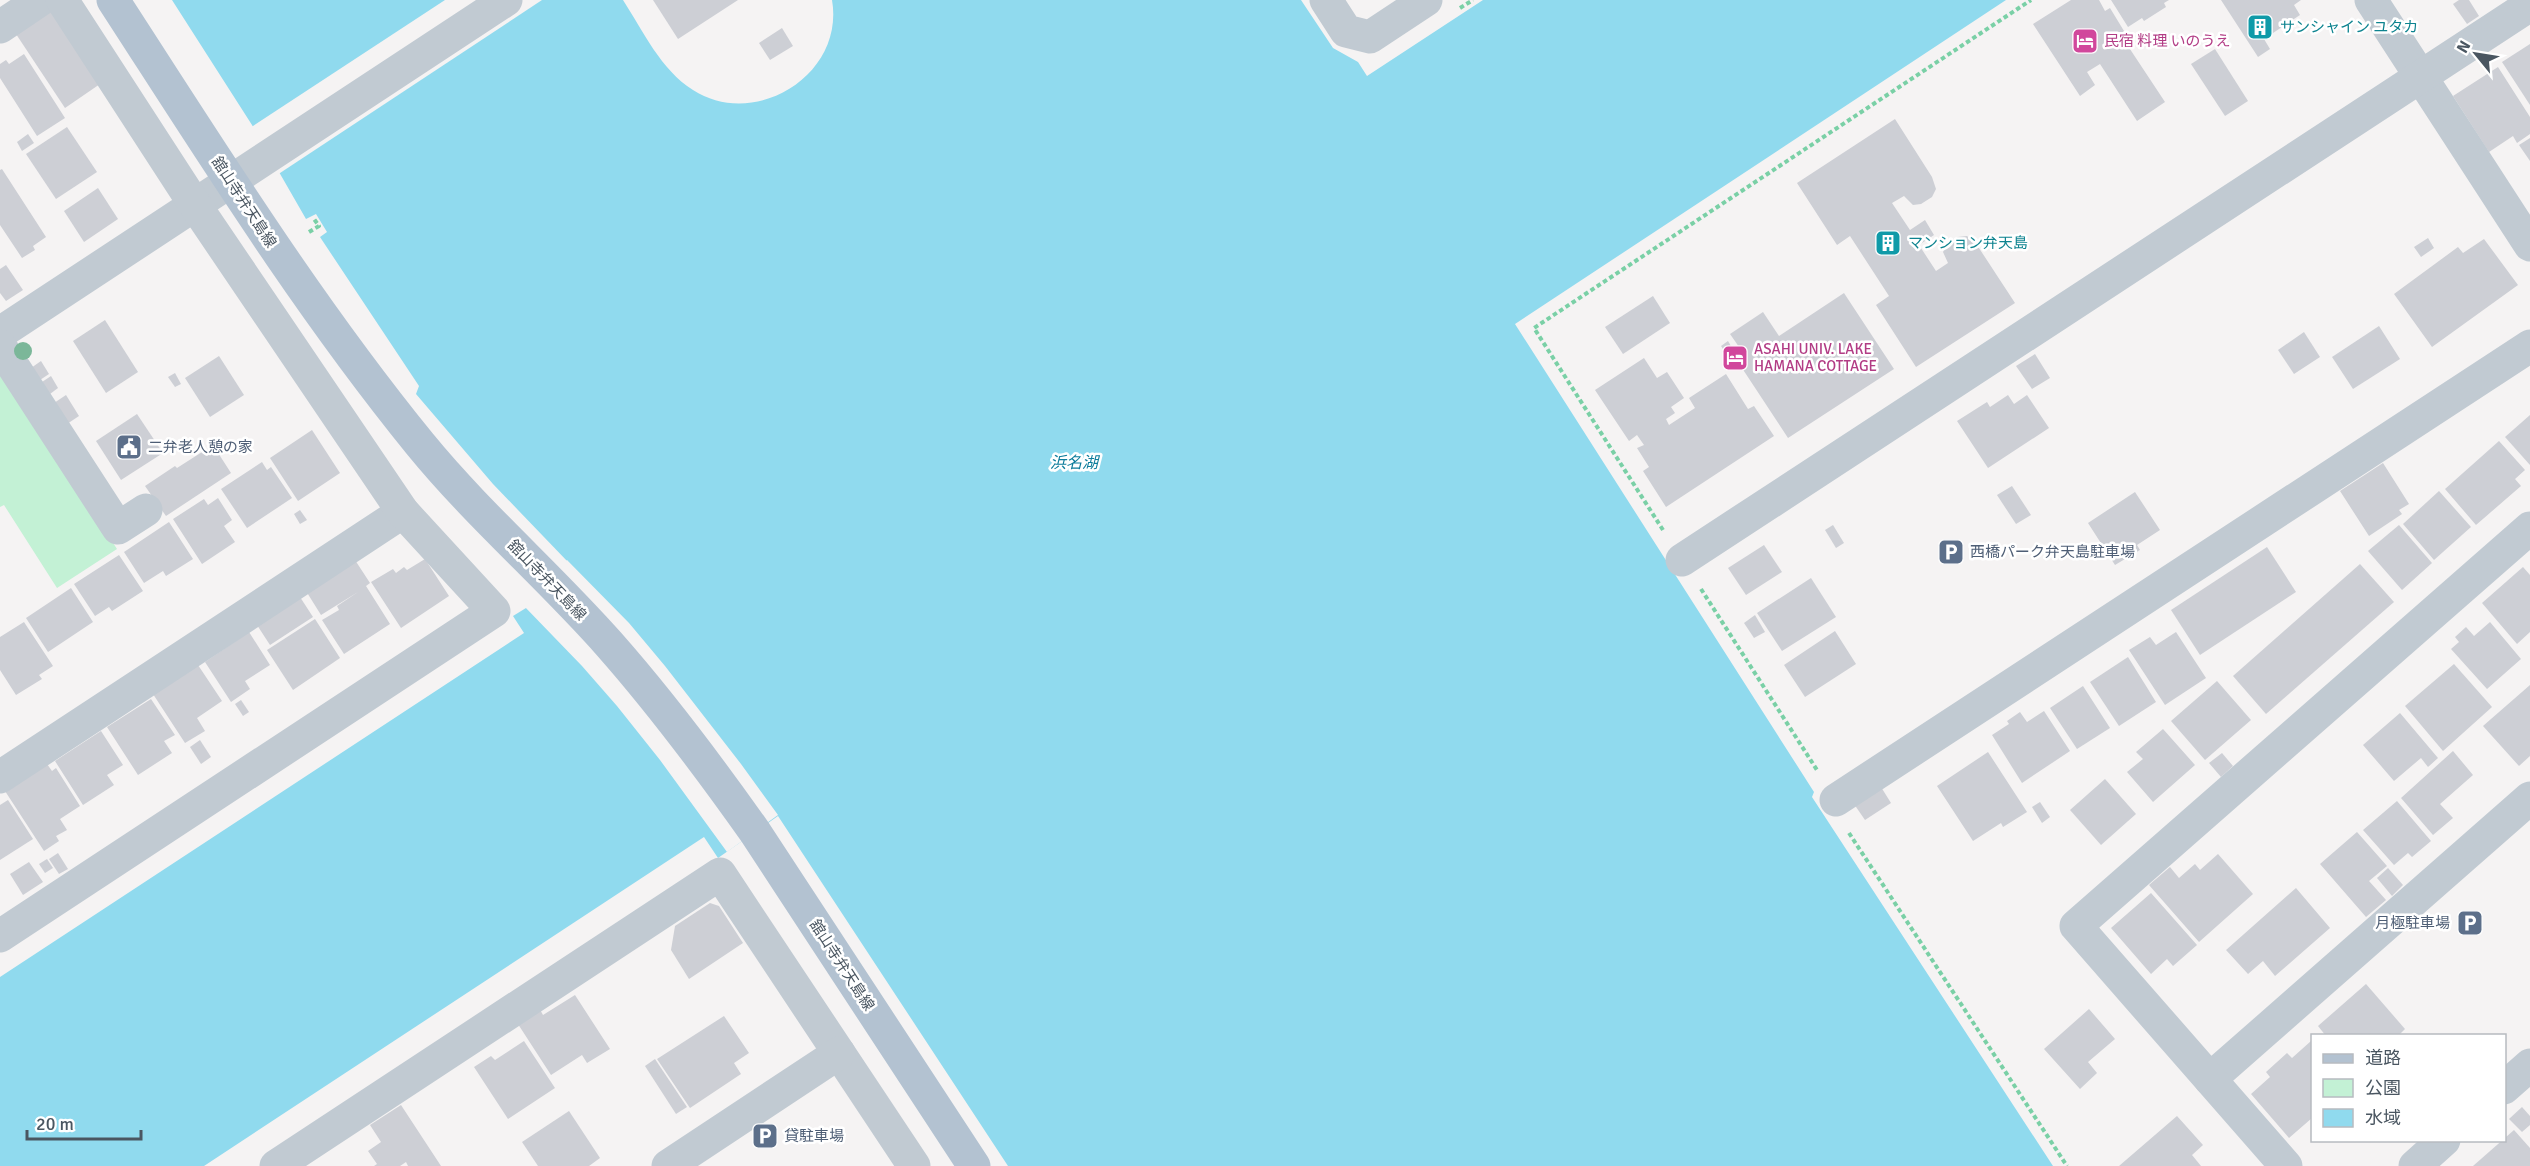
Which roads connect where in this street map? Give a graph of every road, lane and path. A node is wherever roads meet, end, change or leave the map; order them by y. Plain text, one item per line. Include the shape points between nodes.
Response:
1 (40, 0) edge
2 (62, 0) edge
3 (113, 0) edge
4 (506, 0) edge
5 (1326, 0) edge
6 (1426, 0) edge
7 (2031, 0) edge
8 (2371, 0) edge
9 (2530, 5) edge
10 (0, 27) edge
11 (2421, 77) junction
12 (230, 181) junction
13 (195, 205) junction
14 (314, 219) dead end
15 (309, 232) dead end
16 (2530, 245) edge
17 (0, 333) edge
18 (0, 346) edge
19 (2530, 346) edge
20 (146, 510) dead end
21 (403, 512) junction
22 (2530, 528) edge
23 (1682, 560) junction
24 (0, 777) edge
25 (2530, 798) edge
26 (1836, 800) junction
27 (0, 935) edge
28 (839, 1053) junction
29 (2530, 1065) edge
30 (2210, 1078) junction
31 (2506, 1087) edge
32 (2442, 1142) edge
33 (276, 1166) edge
34 (668, 1166) edge
35 (914, 1166) edge
36 (974, 1166) edge
37 (2067, 1166) edge
38 (2286, 1166) edge
39 (2415, 1166) edge

1 - 10 street
2 - 13 street
3 - 12 main road, 舘山寺弁天島線
4 - 12 street
5 - 6 street via 1346,31 1370,37
7 - 23 path via 1534,328
8 - 11 street
9 - 11 street
11 - 16 street
11 - 23 street
12 - 13 street
12 - 36 main road, 舘山寺弁天島線 via 295,278 421,446 608,642 694,747 755,832
13 - 17 street
13 - 21 street
14 - 15 path via 319,226
18 - 20 street via 118,528
19 - 26 street
21 - 24 street
21 - 27 street via 494,611
22 - 30 street via 2076,926
23 - 26 path
25 - 30 street
26 - 37 path via 1833,807
28 - 33 street via 720,874
28 - 34 street
28 - 35 street
29 - 31 street
30 - 38 street
32 - 39 street

